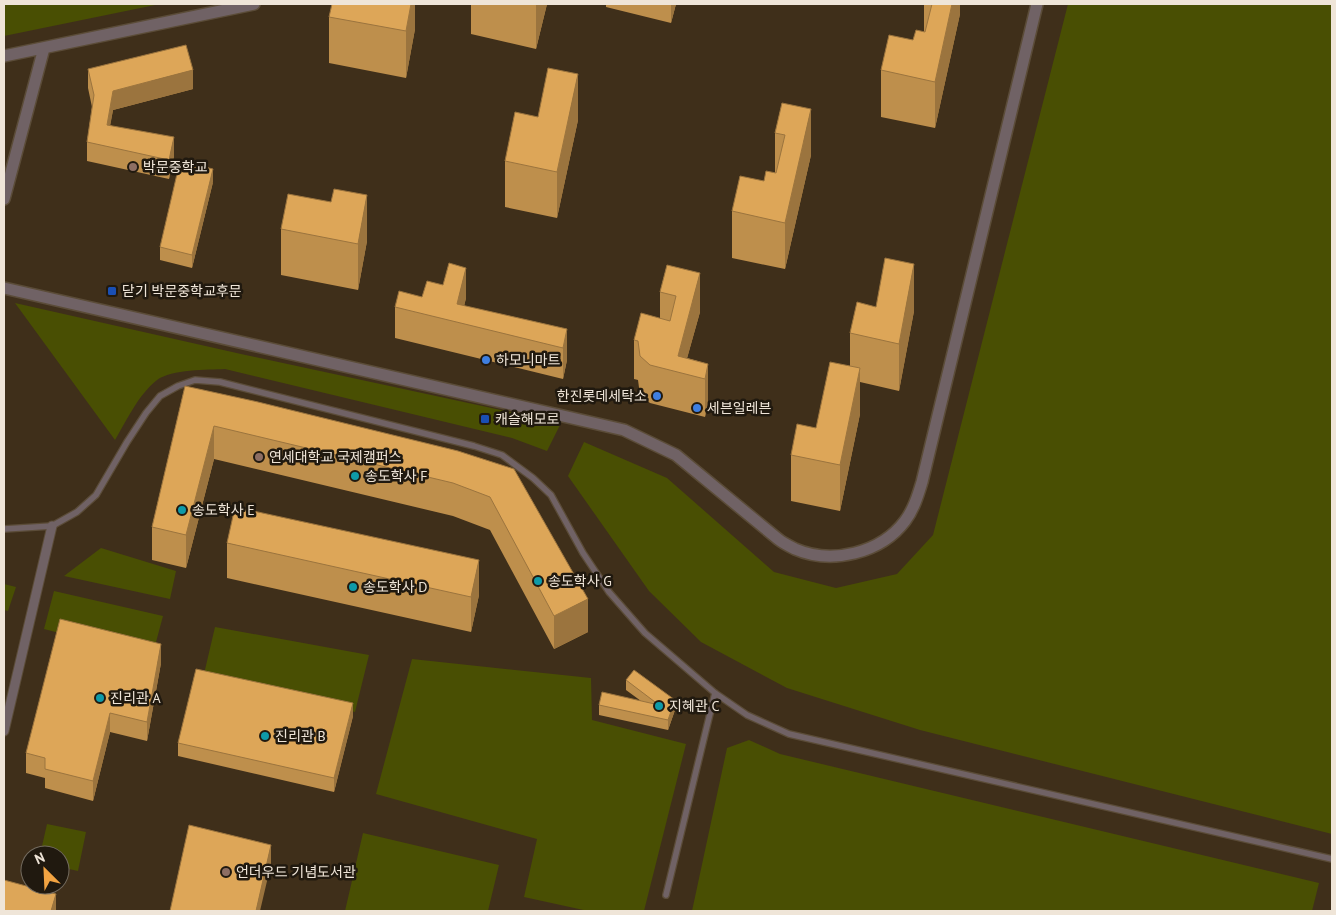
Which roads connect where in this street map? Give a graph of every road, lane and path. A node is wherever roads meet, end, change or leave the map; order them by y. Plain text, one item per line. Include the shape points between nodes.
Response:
1 (254, 4) edge
2 (1037, 4) edge
3 (44, 48) junction
4 (4, 56) edge
5 (4, 199) edge
6 (4, 288) edge
7 (52, 526) junction
8 (4, 529) edge
9 (715, 694) junction
10 (4, 731) edge
11 (1332, 858) edge
12 (666, 895) dead end

1 - 3 street
2 - 6 street via 922,482 906,520 876,546 857,553 816,555 778,540 676,455 624,430
3 - 4 street
3 - 5 street
7 - 8 lane
7 - 9 lane via 77,512 96,495 127,442 160,396 195,380 220,382 502,455 551,495 609,592 645,633
7 - 10 street
9 - 11 lane via 747,715 789,734
9 - 12 lane

